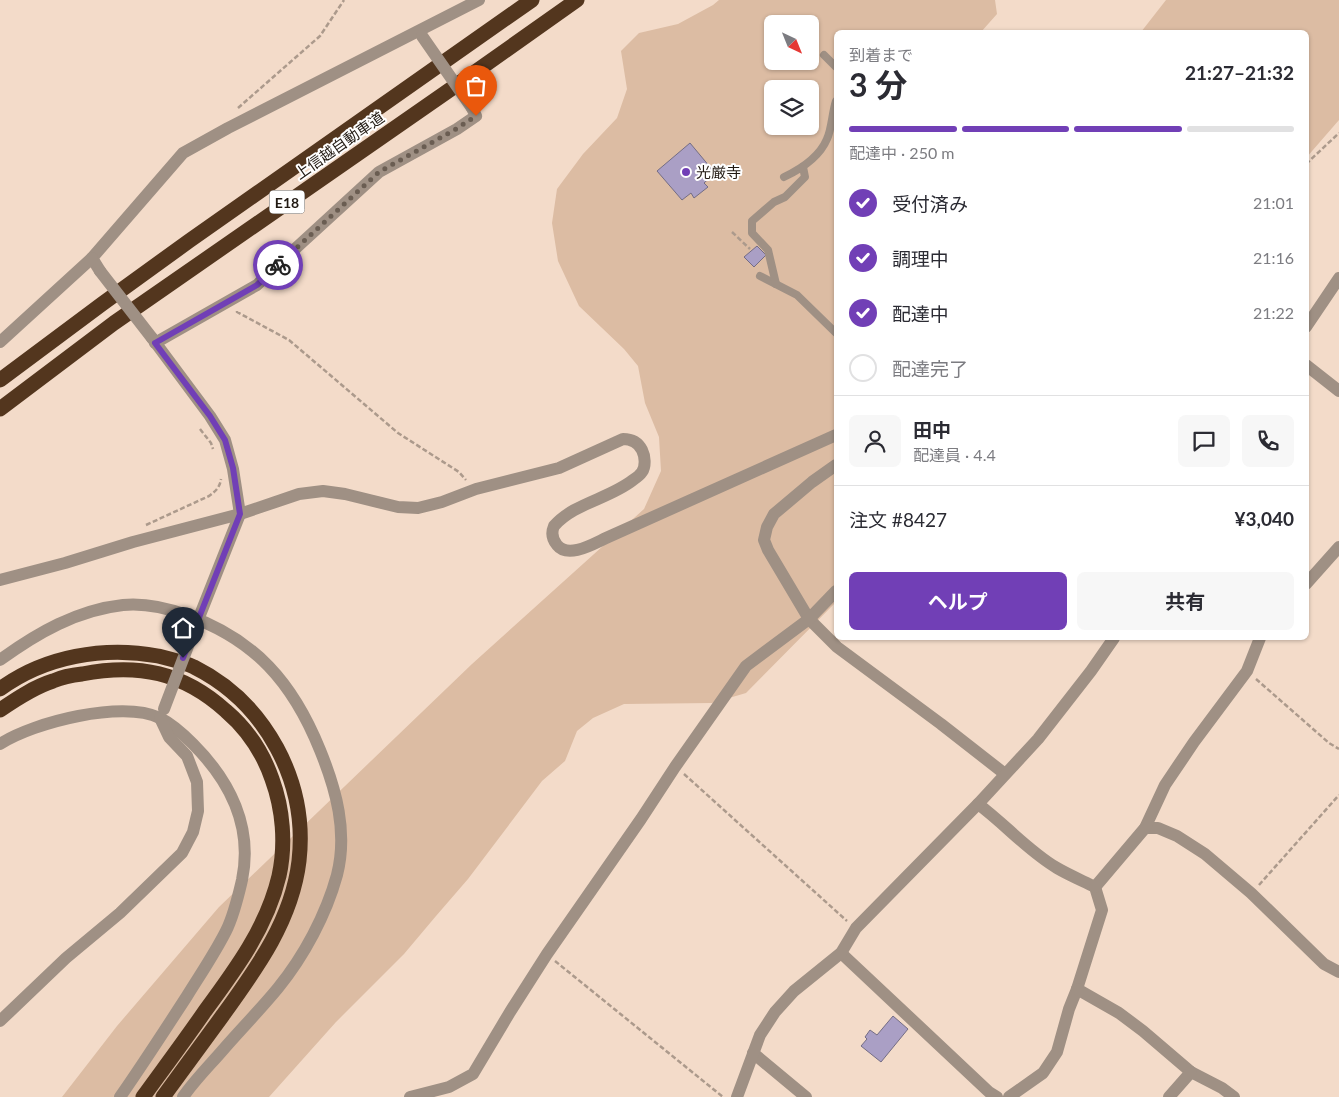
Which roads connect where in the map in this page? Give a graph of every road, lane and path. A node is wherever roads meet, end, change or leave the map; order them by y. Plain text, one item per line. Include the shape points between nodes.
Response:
1 (344, 0) edge
2 (479, 0) edge
3 (532, 0) edge
4 (577, 0) edge
5 (420, 33) junction
6 (824, 55) dead end
7 (834, 65) edge
8 (236, 109) dead end
9 (834, 109) edge
10 (1339, 133) edge
11 (1309, 161) edge
12 (803, 167) junction
13 (784, 177) dead end
14 (732, 232) dead end
15 (750, 249) dead end
16 (92, 258) junction
17 (760, 276) dead end
18 (1339, 278) edge
19 (776, 284) junction
20 (243, 306) dead end
21 (1309, 323) edge
22 (834, 331) edge
23 (153, 340) junction
24 (0, 342) edge
25 (1309, 366) edge
26 (0, 380) edge
27 (1339, 391) edge
28 (0, 409) edge
29 (200, 429) dead end
30 (834, 436) edge
31 (214, 451) dead end
32 (834, 466) edge
33 (221, 476) dead end
34 (476, 489) junction
35 (240, 514) junction
36 (133, 542) junction
37 (1339, 547) edge
38 (0, 580) edge
39 (1309, 581) edge
40 (834, 593) edge
41 (809, 619) junction
42 (197, 622) junction
43 (1113, 640) edge
44 (1259, 640) edge
45 (0, 660) edge
46 (1248, 671) junction
47 (0, 689) edge
48 (0, 710) edge
49 (162, 714) junction
50 (0, 744) edge
51 (1339, 749) edge
52 (675, 767) junction
53 (1005, 774) junction
54 (1339, 795) edge
55 (978, 804) junction
56 (1144, 828) junction
57 (1095, 887) junction
58 (1251, 893) junction
59 (856, 928) junction
60 (841, 953) junction
61 (548, 954) junction
62 (1339, 972) edge
63 (1077, 989) junction
64 (0, 1021) edge
65 (753, 1053) junction
66 (1191, 1072) junction
67 (120, 1097) edge
68 (143, 1097) edge
69 (163, 1097) edge
70 (183, 1097) edge
71 (410, 1097) edge
72 (723, 1097) edge
73 (737, 1097) edge
74 (806, 1097) edge
75 (997, 1097) edge
76 (1009, 1097) edge
77 (1169, 1097) edge
78 (1234, 1097) edge

1 - 8 path via 320,36
2 - 5 street
3 - 26 highway, 上信越自動車道 / E18 via 188,241
4 - 28 highway, 上信越自動車道 / E18 via 114,323
5 - 16 street via 183,153
5 - 23 street, bridge via 476,116 379,172 257,285
6 - 7 lane
9 - 12 lane via 827,139
10 - 11 path
12 - 13 lane
12 - 19 lane via 805,177 785,197 752,221 752,233 768,250
14 - 15 path
16 - 23 street, bridge
16 - 24 street
17 - 19 lane
18 - 21 street
19 - 22 lane via 797,295
20 - 34 path via 236,312 289,340 398,434 459,472
23 - 35 street via 225,440
25 - 27 street
29 - 31 path
30 - 34 street via 576,550 560,549 552,536 554,526 572,511 626,485 643,472 644,454 633,441 623,439 559,468
32 - 41 street via 774,514 764,540
33 - 36 path via 216,491 150,522 134,532
34 - 35 street via 418,508 398,507 323,491 299,494
35 - 36 street
35 - 42 street
36 - 38 street
37 - 39 street
40 - 41 street
41 - 52 street via 746,666
41 - 53 street via 837,647
42 - 45 street via 172,610 148,606 125,605 99,610 49,628
42 - 49 street, bridge
42 - 70 street via 228,634 251,650 286,686 301,708 334,791 341,819 342,847 326,904 300,958
43 - 53 street via 1038,739
44 - 46 street
46 - 51 path
46 - 56 street via 1165,785
47 - 69 highway via 24,674 72,657 123,652 171,659 193,666 229,689 261,722 286,765 299,812 300,837 299,861 286,910 273,940 250,977
48 - 68 highway via 32,690 73,675 119,669 162,674 182,680 222,707 259,750 276,789 282,852 273,897 260,929 236,968
49 - 50 street via 124,712 80,716 36,727
49 - 64 street via 169,737 187,756 197,782 198,811 193,832 182,853
49 - 67 street via 202,753 230,792 243,834 243,872 236,906 226,931
52 - 59 path
52 - 61 street
53 - 55 street
54 - 58 path
55 - 57 street via 1056,868
55 - 59 street
56 - 57 street
56 - 58 street via 1158,828 1206,854
57 - 63 street via 1102,910
58 - 62 street via 1324,964
59 - 60 street
60 - 65 street via 794,991 775,1012
60 - 75 street
61 - 71 street via 473,1074 449,1086
61 - 72 path
63 - 66 street via 1131,1022
63 - 76 street via 1058,1052 1043,1073
65 - 73 street
65 - 74 street
66 - 77 street
66 - 78 street

